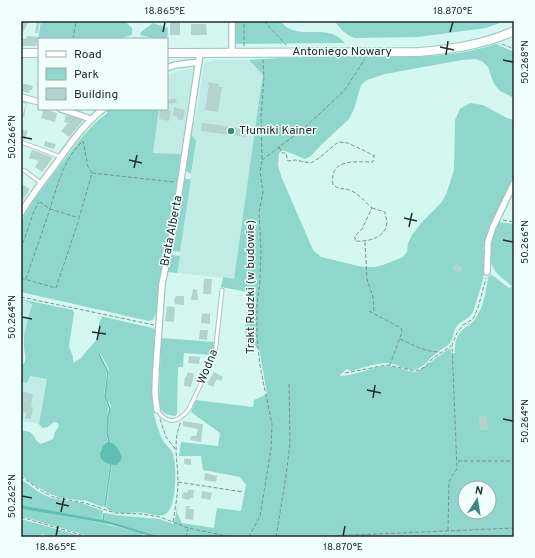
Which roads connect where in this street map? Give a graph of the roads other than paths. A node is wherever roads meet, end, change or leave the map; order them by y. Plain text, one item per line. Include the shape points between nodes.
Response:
1 (232, 21) edge
2 (514, 31) edge
3 (232, 52) junction
4 (21, 53) edge
5 (38, 53) edge
6 (168, 53) edge
7 (200, 57) junction
8 (168, 68) edge
9 (21, 97) edge
10 (38, 102) edge
11 (64, 110) edge
12 (102, 110) edge
13 (91, 119) junction
14 (21, 142) edge
15 (61, 157) junction
16 (21, 170) edge
17 (41, 183) junction
18 (514, 183) edge
19 (22, 209) edge
20 (488, 272) road end
21 (222, 290) dead end
22 (157, 410) joint

1 - 3 street
2 - 3 street, Antoniego Nowary via 474,45 449,50
3 - 7 street, Antoniego Nowary
4 - 5 street
6 - 7 street, Antoniego Nowary
7 - 8 street
7 - 22 street, Brata Alberta via 174,226 164,273 158,326
9 - 10 street
11 - 13 street
12 - 13 street
13 - 15 street
14 - 15 lane
15 - 17 street
16 - 17 lane
17 - 19 street
18 - 20 street via 488,242
21 - 22 lane, Wodna via 215,354 190,409 177,420 169,420

